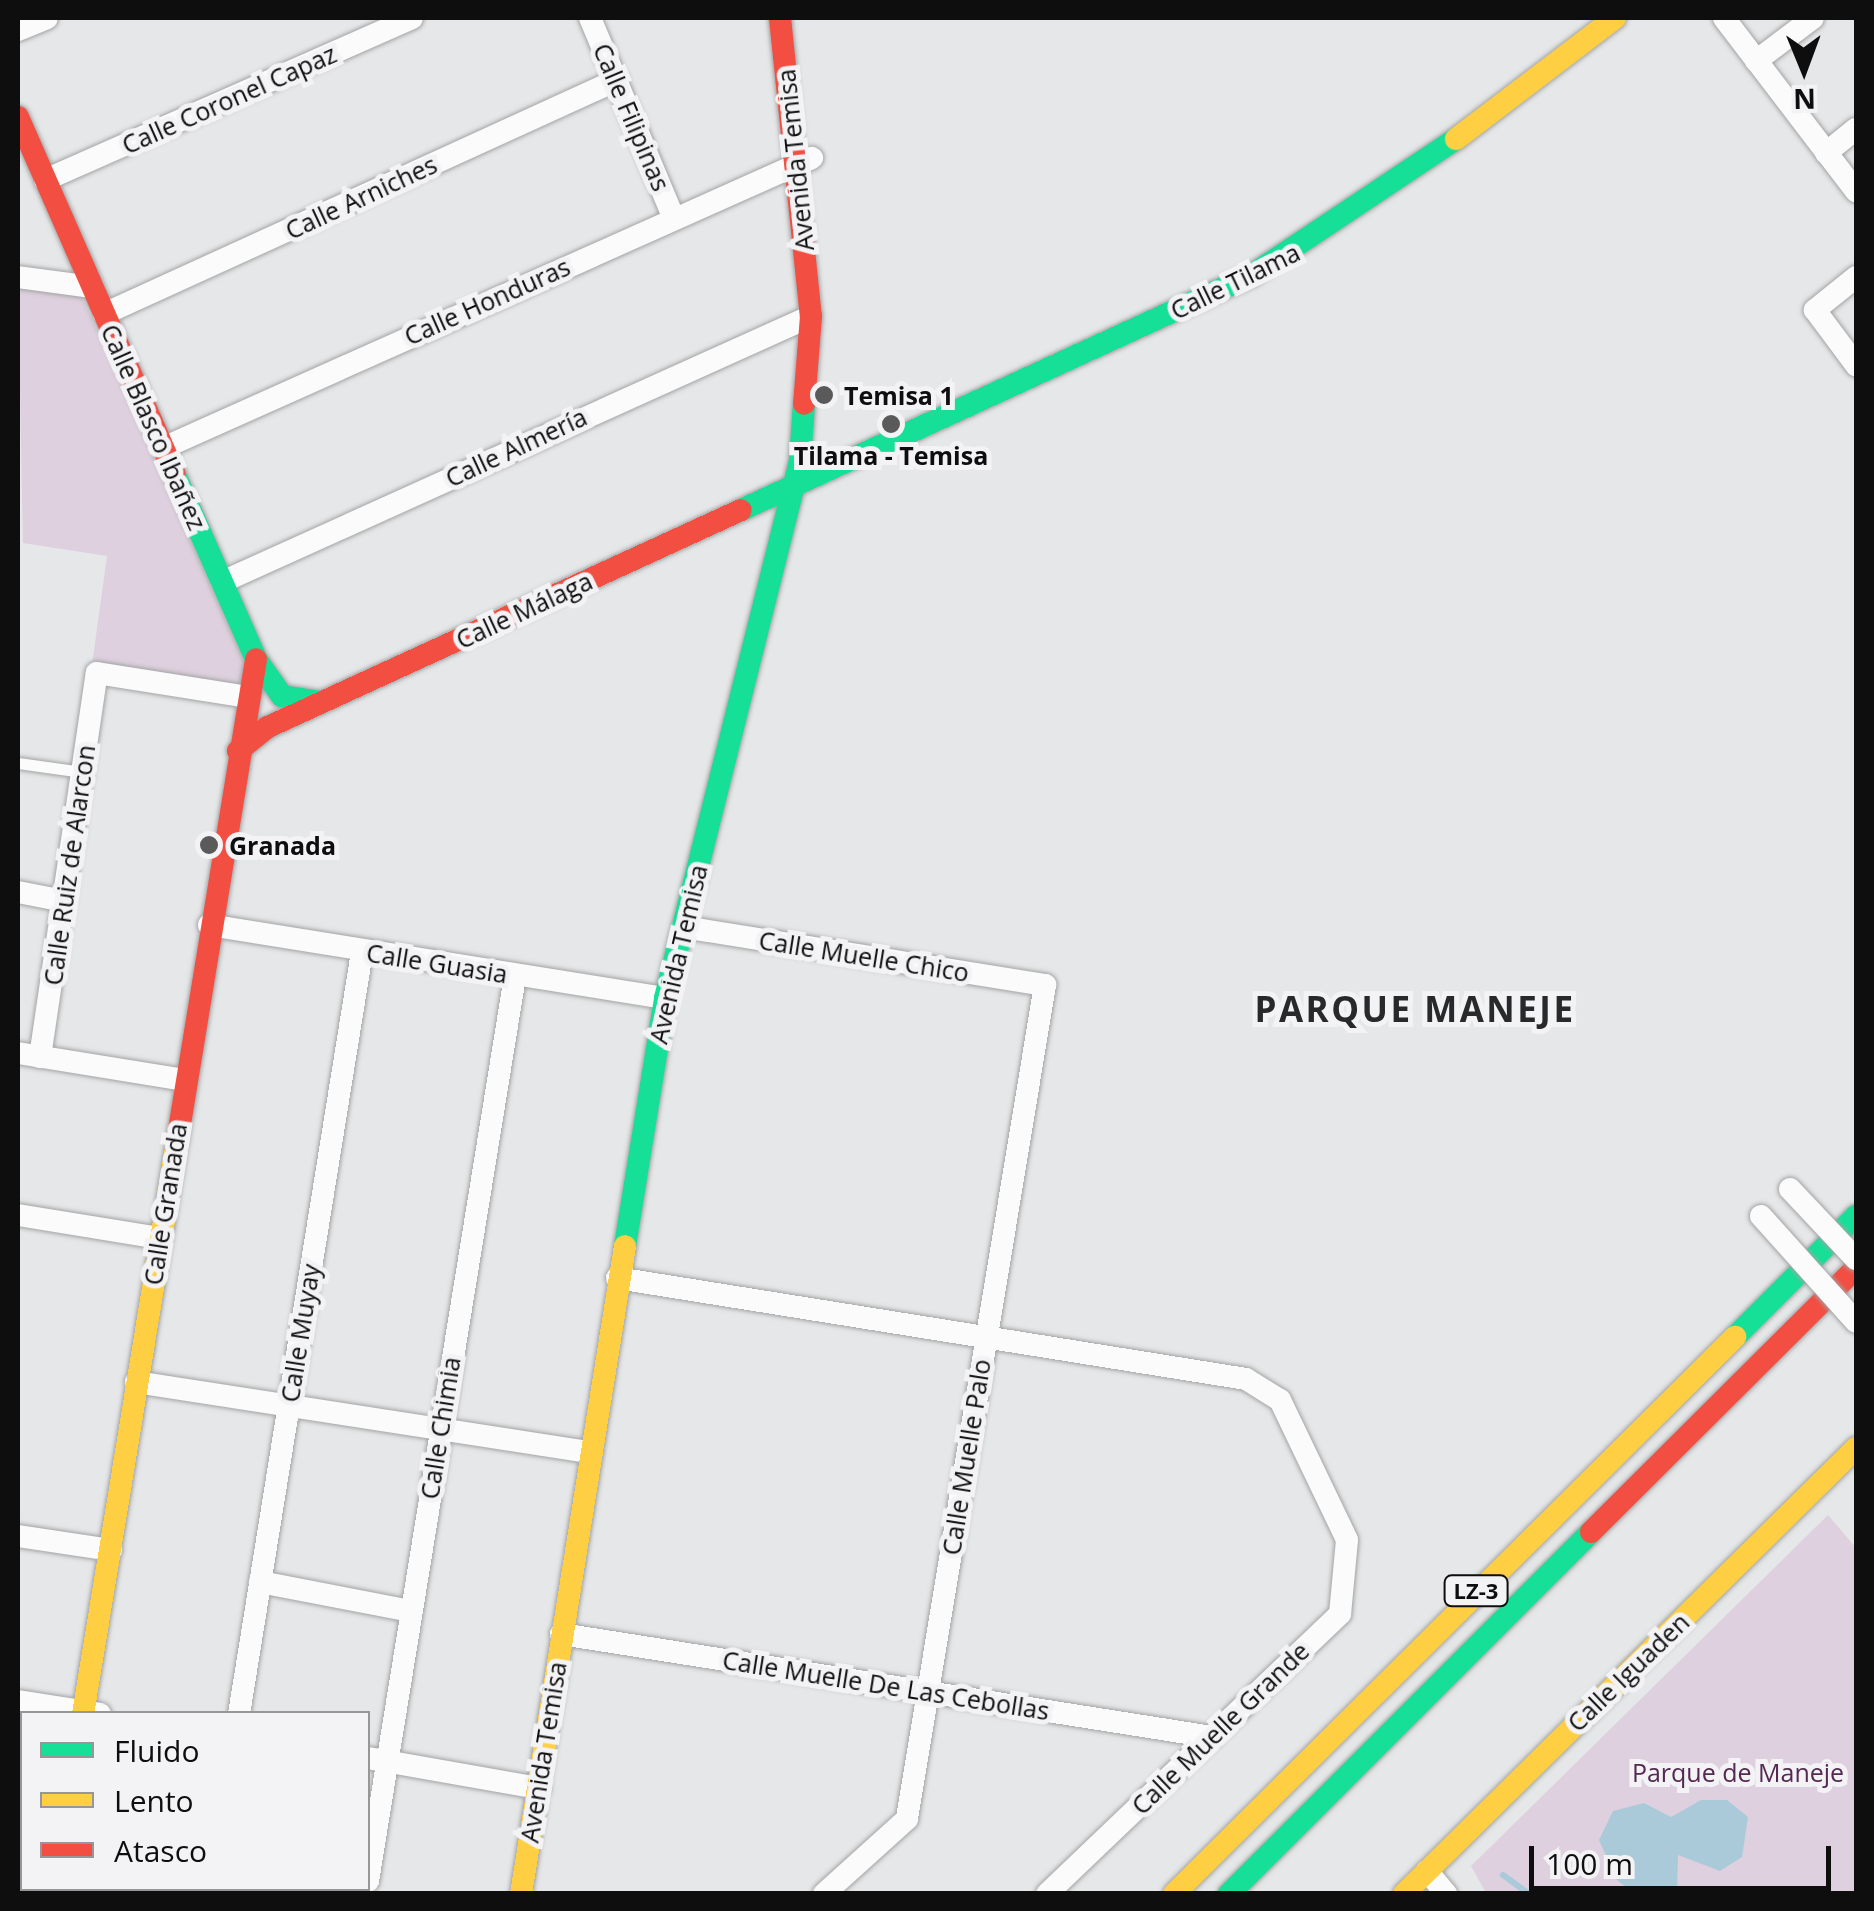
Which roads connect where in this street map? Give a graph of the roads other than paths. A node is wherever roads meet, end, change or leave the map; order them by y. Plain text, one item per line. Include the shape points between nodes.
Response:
1 (46, 18) edge
2 (412, 18) edge
3 (590, 18) edge
4 (780, 18) edge
5 (795, 18) edge
6 (1615, 18) edge
7 (1724, 18) edge
8 (1813, 18) edge
9 (18, 30) edge
10 (1756, 61) junction
11 (617, 80) junction
12 (18, 117) edge
13 (1856, 130) edge
14 (1826, 153) junction
15 (804, 161) junction
16 (45, 180) junction
17 (1856, 191) edge
18 (673, 216) junction
19 (18, 276) edge
20 (1856, 277) edge
21 (92, 287) junction
22 (104, 314) junction
23 (811, 316) junction
24 (1856, 364) edge
25 (163, 448) junction
26 (804, 481) junction
27 (222, 582) junction
28 (256, 659) junction
29 (248, 697) junction
30 (321, 702) junction
31 (238, 751) junction
32 (18, 763) edge
33 (82, 772) junction
34 (18, 892) edge
35 (64, 901) junction
36 (209, 926) junction
37 (682, 927) junction
38 (362, 952) junction
39 (516, 976) junction
40 (1045, 985) joint
41 (665, 998) junction
42 (29, 1055) edge
43 (184, 1080) junction
44 (1790, 1190) dead end
45 (18, 1214) edge
46 (1761, 1216) dead end
47 (1856, 1216) edge
48 (160, 1238) junction
49 (1856, 1259) edge
50 (1856, 1268) edge
51 (617, 1278) junction
52 (1856, 1322) edge
53 (986, 1339) junction
54 (136, 1382) junction
55 (288, 1405) junction
56 (439, 1428) junction
57 (1855, 1448) edge
58 (590, 1452) junction
59 (18, 1536) edge
60 (111, 1550) junction
61 (260, 1582) junction
62 (410, 1611) junction
63 (561, 1634) junction
64 (928, 1692) junction
65 (18, 1701) edge
66 (77, 1711) edge
67 (89, 1711) edge
68 (239, 1711) edge
69 (1212, 1737) junction
70 (377, 1760) edge
71 (539, 1788) junction
72 (370, 1841) edge
73 (1427, 1871) junction
74 (521, 1894) edge
75 (824, 1894) edge
76 (1046, 1894) edge
77 (1174, 1894) edge
78 (1229, 1894) edge
79 (1404, 1894) edge
80 (1446, 1894) edge

1 - 9 street
2 - 16 street, Calle Coronel Capaz
3 - 11 street, Calle Filipinas
4 - 15 main road, Avenida Temisa
5 - 15 main road, Avenida Temisa
6 - 26 main road, Calle Tilama via 1312,242
7 - 10 street
8 - 10 street
10 - 14 street
11 - 18 street, Calle Filipinas
11 - 22 street, Calle Arniches
12 - 16 main road, Calle Blasco Ibañez
13 - 14 street
14 - 17 street
15 - 18 street, Calle Honduras
15 - 23 main road, Avenida Temisa
15 - 26 main road, Avenida Temisa via 830,340
16 - 21 main road, Calle Blasco Ibañez
18 - 25 street, Calle Honduras
19 - 21 street
20 - 24 street via 1815,310
21 - 22 main road, Calle Blasco Ibañez
22 - 25 main road, Calle Blasco Ibañez
23 - 26 main road, Avenida Temisa
23 - 27 street, Calle Almería
25 - 27 main road, Calle Blasco Ibañez
26 - 30 main road, Calle Málaga
26 - 37 main road, Avenida Temisa
27 - 28 main road, Calle Blasco Ibañez
28 - 29 main road, Calle Granada
28 - 30 main road, Calle Blasco Ibañez via 282,696
29 - 31 main road, Calle Granada
29 - 33 street, Calle Ruiz de Alarcon via 97,673
30 - 31 main road, Calle Málaga
31 - 36 main road, Calle Granada
32 - 33 lane
33 - 35 street, Calle Ruiz de Alarcon
34 - 35 street
35 - 42 street, Calle Ruiz de Alarcon
36 - 38 street, Calle Guasia
36 - 43 main road, Calle Granada
37 - 40 street, Calle Muelle Chico
37 - 41 main road, Avenida Temisa
38 - 39 street, Calle Guasia
38 - 55 street, Calle Muyay
39 - 41 street, Calle Guasia
39 - 56 street, Calle Chimia
40 - 53 street, Calle Muelle Palo
41 - 51 main road, Avenida Temisa
42 - 43 street
43 - 48 main road, Calle Granada
44 - 49 street, bridge
45 - 48 street
46 - 52 street, bridge
47 - 77 main road, LZ-3
48 - 54 main road, Calle Granada
50 - 78 main road, LZ-3
51 - 53 street
51 - 58 main road, Avenida Temisa
53 - 64 street, Calle Muelle Palo
53 - 69 street, Calle Muelle Grande via 1246,1378 1280,1400 1347,1540 1340,1614
54 - 55 street
54 - 60 main road, Calle Granada
55 - 56 street
55 - 61 street, Calle Muyay
56 - 58 street
56 - 62 street, Calle Chimia
57 - 73 main road, Calle Iguaden
58 - 63 main road, Avenida Temisa
59 - 60 street
60 - 67 main road, Calle Granada
61 - 62 street
61 - 68 street, Calle Muyay
62 - 70 street, Calle Chimia
63 - 64 street, Calle Muelle De Las Cebollas
63 - 71 main road, Avenida Temisa
64 - 69 street, Calle Muelle De Las Cebollas
64 - 75 street, Calle Muelle Palo via 907,1819
65 - 66 street
69 - 76 street, Calle Muelle Grande
70 - 71 street
70 - 72 street, Calle Chimia
71 - 74 main road, Avenida Temisa
73 - 79 main road, Calle Iguaden
73 - 80 street

